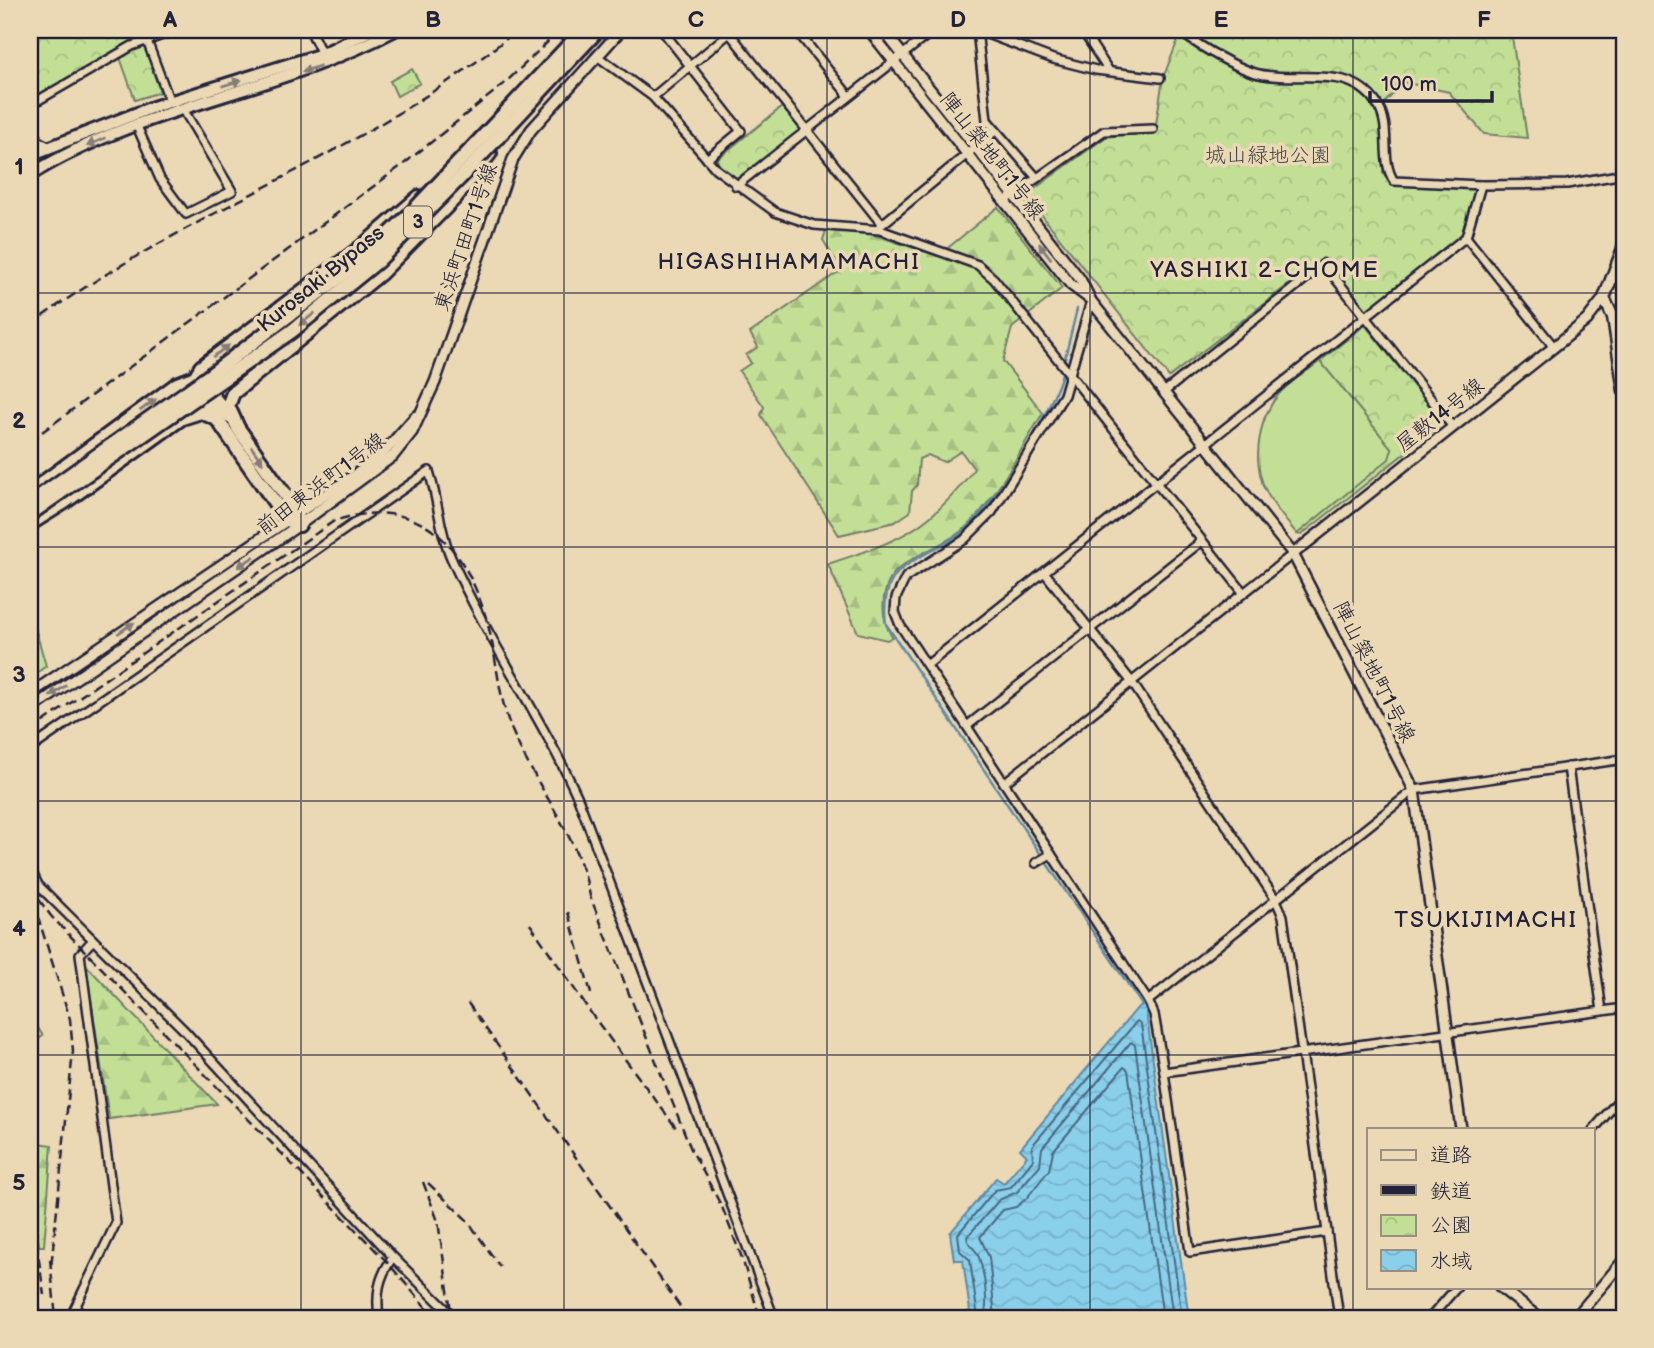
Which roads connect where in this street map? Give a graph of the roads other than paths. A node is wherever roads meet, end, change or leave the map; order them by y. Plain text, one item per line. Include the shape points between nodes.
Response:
1 (143, 30) edge
2 (176, 30) edge
3 (310, 30) edge
4 (372, 30) edge
5 (395, 30) edge
6 (583, 30) edge
7 (598, 30) edge
8 (621, 30) edge
9 (662, 30) edge
10 (796, 30) edge
11 (869, 30) edge
12 (883, 30) edge
13 (933, 30) edge
14 (976, 30) edge
15 (1082, 30) edge
16 (1177, 30) edge
17 (730, 31) edge
18 (146, 40) junction
19 (322, 54) junction
20 (902, 54) junction
21 (597, 56) junction
22 (893, 60) junction
23 (691, 65) junction
24 (1109, 71) junction
25 (1160, 78) dead end
26 (849, 96) junction
27 (653, 97) junction
28 (532, 100) junction
29 (170, 102) junction
30 (30, 104) edge
31 (183, 109) junction
32 (30, 124) edge
33 (136, 124) junction
34 (807, 129) junction
35 (1153, 129) dead end
36 (491, 130) junction
37 (994, 132) junction
38 (50, 147) junction
39 (978, 148) junction
40 (968, 154) junction
41 (30, 155) edge
42 (707, 159) junction
43 (1624, 174) edge
44 (30, 175) edge
45 (1037, 178) junction
46 (1481, 185) junction
47 (736, 186) junction
48 (1010, 197) junction
49 (880, 227) junction
50 (1466, 237) junction
51 (1624, 246) edge
52 (1604, 298) junction
53 (1091, 301) junction
54 (1364, 317) junction
55 (1554, 347) junction
56 (1069, 372) junction
57 (195, 377) junction
58 (1624, 391) edge
59 (1164, 392) junction
60 (424, 407) joint
61 (217, 419) junction
62 (1453, 427) junction
63 (238, 428) junction
64 (1206, 446) junction
65 (1157, 484) junction
66 (30, 492) edge
67 (30, 503) edge
68 (30, 514) edge
69 (294, 519) junction
70 (30, 524) edge
71 (1202, 541) junction
72 (1293, 554) junction
73 (1045, 573) junction
74 (1243, 592) junction
75 (1090, 628) junction
76 (927, 665) junction
77 (1131, 681) junction
78 (30, 694) edge
79 (30, 710) edge
80 (967, 726) junction
81 (30, 749) edge
82 (1624, 759) edge
83 (1567, 767) junction
84 (1004, 783) junction
85 (1415, 790) junction
86 (1050, 855) junction
87 (1036, 863) dead end
88 (30, 868) edge
89 (1276, 900) junction
90 (93, 940) junction
91 (1148, 1001) junction
92 (1624, 1008) edge
93 (1602, 1011) junction
94 (1448, 1032) junction
95 (1302, 1053) junction
96 (1164, 1072) junction
97 (1624, 1094) edge
98 (1461, 1128) edge
99 (1594, 1129) edge
100 (1327, 1232) junction
101 (393, 1257) junction
102 (1624, 1260) edge
103 (30, 1282) edge
104 (1456, 1288) edge
105 (1501, 1288) edge
106 (36, 1318) edge
107 (70, 1318) edge
108 (379, 1318) edge
109 (455, 1318) edge
110 (774, 1318) edge
111 (1339, 1318) edge
112 (1430, 1318) edge
113 (1539, 1318) edge
114 (1575, 1318) edge

1 - 18 street
2 - 18 street
3 - 19 street
4 - 19 highway
5 -> 31 highway via 323,65
6 - 36 highway, Kurosaki Bypass / 3, bridge
7 - 28 highway, Kurosaki Bypass / 3, bridge
8 - 21 street, 東浜町田町1号線
9 - 23 street
10 - 26 street
11 - 22 street, 陣山築地町1号線
12 - 20 street, 陣山築地町1号線
13 - 20 street
14 - 24 street via 1053,59
14 - 37 street via 984,112
15 - 24 street
16 - 46 street via 1250,71 1332,76 1357,85 1377,104 1388,130 1388,171 1394,181
17 - 23 street
17 - 34 street
18 - 29 street
18 - 30 street
29 -> 19 highway
20 - 22 street
20 - 39 street, 陣山築地町1号線
21 - 27 street
21 - 60 street, 東浜町田町1号線 via 531,130 513,159
22 - 26 street
22 - 40 street, 陣山築地町1号線
23 - 27 street
23 - 42 street via 741,131
24 - 25 street
26 - 34 street
27 - 42 street
28 - 63 highway, bridge via 455,198 415,240 308,335 233,393 228,406
28 -> 68 highway, Kurosaki Bypass / 3, bridge via 419,221 335,297
29 - 38 highway
31 - 33 highway
31 - 33 street via 232,191 186,214 160,179
32 - 38 street via 38,141
33 -> 44 highway
34 - 47 street
34 - 49 street
35 - 45 street via 1104,131
57 -> 36 highway, bridge via 201,367 398,216
36 - 67 highway, Kurosaki Bypass / 3, bridge via 402,222 319,295
37 - 39 street
37 - 45 street
38 - 41 highway
39 - 40 street
39 - 48 street, 陣山築地町1号線
40 - 48 street, 陣山築地町1号線
40 - 49 street
42 - 47 street
43 - 46 street via 1567,184
45 - 48 street
46 - 50 street
47 - 49 street via 793,220
48 - 53 street, 陣山築地町1号線 via 1071,285
49 - 56 street via 978,265
50 - 54 street
50 - 55 street
51 - 52 main road
52 - 55 street, 屋敷14号線 via 1587,320
52 - 58 main road via 1613,317
53 - 56 street
53 - 59 street, 陣山築地町1号線
54 - 59 street via 1324,264
54 - 62 street
54 - 64 street
55 - 62 street, 屋敷14号線
56 - 65 street
56 - 76 street via 1064,395 992,512 964,540 906,577 901,585 895,612
57 - 61 highway
57 - 63 highway
66 -> 57 highway via 177,384
59 - 64 street, 陣山築地町1号線
60 - 69 street, 前田東浜町1号線 via 393,456
61 - 69 highway
61 - 70 highway via 201,412 191,414
62 - 72 street, 屋敷14号線
63 -> 69 highway
64 - 65 street
64 - 72 street, 陣山築地町1号線
65 - 71 street
65 - 73 street
78 -> 69 street, 前田東浜町1号線
69 -> 79 street, 前田東浜町1号線
71 - 74 street
71 - 75 street
72 - 74 street
72 - 85 street, 陣山築地町1号線
73 - 75 street
73 - 76 street
74 - 77 street
75 - 77 street
75 - 80 street
76 - 80 street
77 - 84 street
77 - 89 street
80 - 84 street
81 - 110 street via 429,471 451,559 579,798
82 - 83 street
83 - 85 street
83 - 93 street
84 - 86 street
85 - 89 street
85 - 94 street, 陣山築地町1号線
86 - 87 street
86 - 91 street
88 - 90 street via 38,886
89 - 91 street
89 - 95 street via 1283,916
90 - 101 street via 184,1031
90 - 107 street via 80,954 116,1223
91 - 96 street
92 - 93 street
93 - 94 street
94 - 95 street
94 - 98 street, 陣山築地町1号線
95 - 96 street
95 - 100 street
96 - 100 street via 1190,1252
97 - 99 street
100 - 111 street
101 - 108 street via 376,1294
101 - 109 street
102 - 114 street
103 - 106 street
104 - 112 street
105 - 113 street

